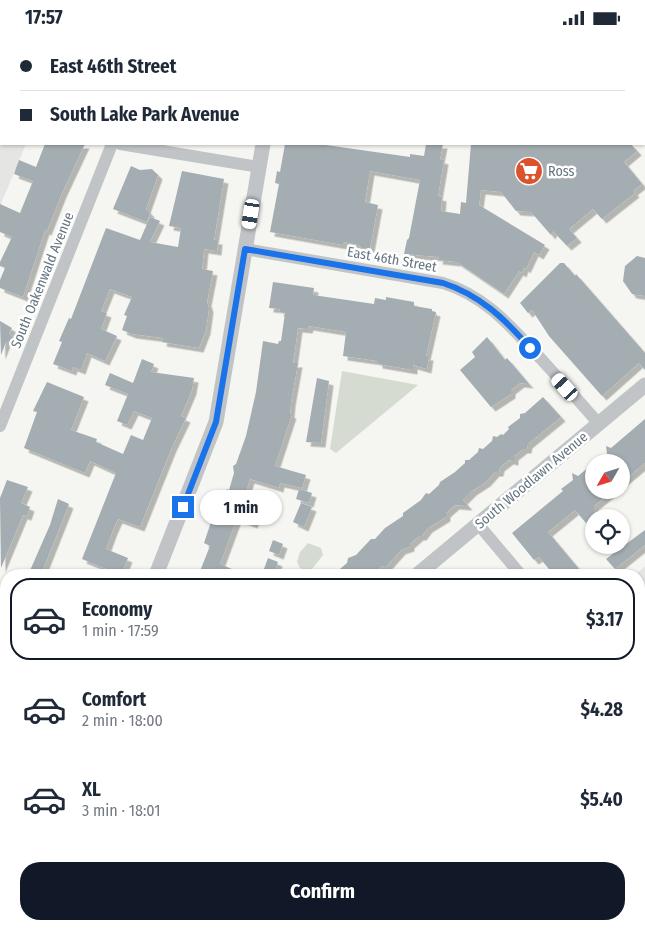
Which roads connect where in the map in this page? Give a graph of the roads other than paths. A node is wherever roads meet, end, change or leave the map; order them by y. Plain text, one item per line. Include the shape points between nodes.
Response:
1 (112, 145) edge
2 (126, 145) edge
3 (263, 145) edge
4 (259, 167) junction
5 (245, 249) junction
6 (645, 385) edge
7 (599, 424) junction
8 (0, 426) edge
9 (478, 524) junction
10 (158, 569) edge
11 (424, 569) edge
12 (515, 569) edge

1 - 8 street, South Oakenwald Avenue
2 - 4 street
3 - 4 street
4 - 5 street
5 - 7 street, East 46th Street via 458,288 484,302 507,322
5 - 10 street via 216,422
6 - 7 street, South Woodlawn Avenue
7 - 9 street, South Woodlawn Avenue
9 - 11 street, South Woodlawn Avenue
9 - 12 street

